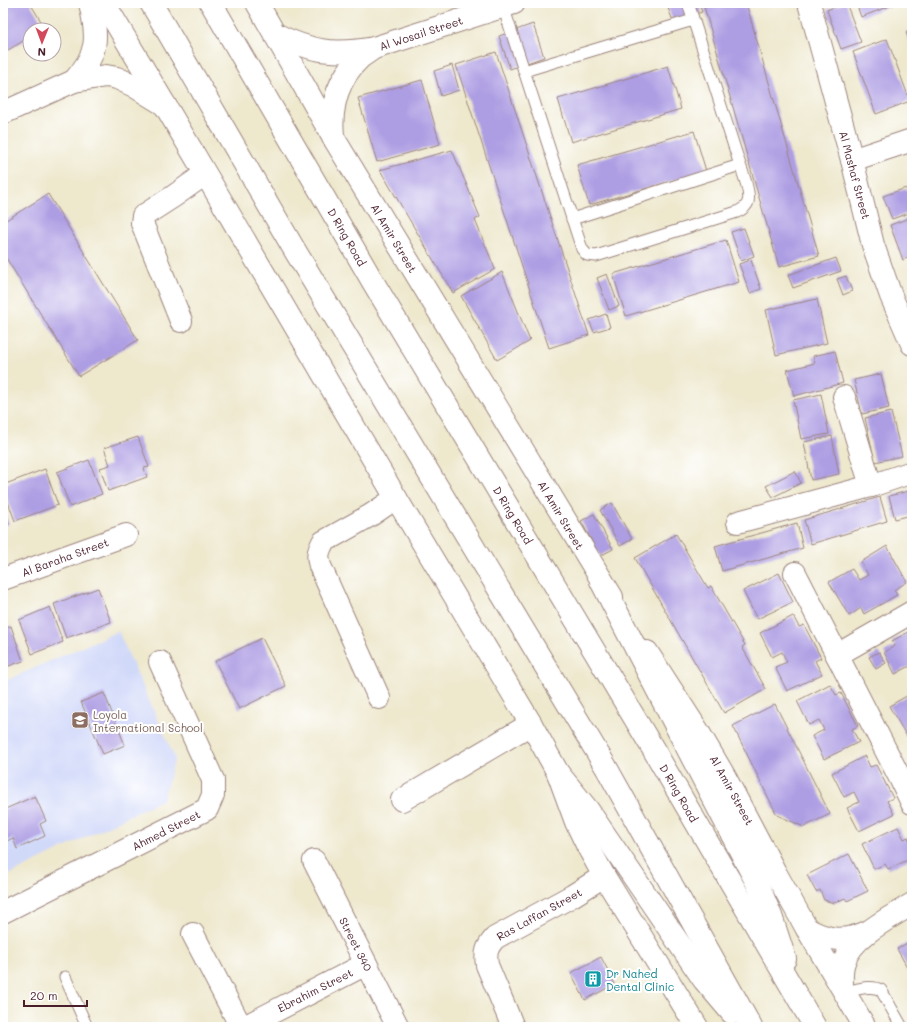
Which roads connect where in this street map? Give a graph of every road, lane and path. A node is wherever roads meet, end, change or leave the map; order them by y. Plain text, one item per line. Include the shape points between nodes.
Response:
1 (90, 3) edge
2 (104, 3) edge
3 (151, 3) edge
4 (211, 3) edge
5 (257, 3) edge
6 (688, 3) edge
7 (809, 3) edge
8 (508, 5) edge
9 (693, 20) junction
10 (274, 34) junction
11 (374, 48) junction
12 (524, 72) junction
13 (74, 81) junction
14 (165, 105) junction
15 (3, 113) edge
16 (333, 137) junction
17 (912, 140) edge
18 (852, 160) junction
19 (740, 165) junction
20 (205, 174) junction
21 (572, 219) junction
22 (181, 321) dead end
23 (912, 344) edge
24 (844, 397) dead end
25 (912, 472) edge
26 (871, 486) junction
27 (396, 498) junction
28 (738, 522) dead end
29 (126, 534) dead end
30 (795, 573) dead end
31 (3, 579) edge
32 (601, 581) junction
33 (912, 612) edge
34 (837, 655) junction
35 (160, 662) dead end
36 (378, 698) dead end
37 (531, 724) junction
38 (558, 773) junction
39 (907, 777) edge
40 (402, 800) dead end
41 (912, 803) edge
42 (314, 861) dead end
43 (604, 876) junction
44 (912, 904) edge
45 (3, 912) edge
46 (807, 929) junction
47 (869, 932) junction
48 (193, 934) dead end
49 (366, 964) junction
50 (65, 978) dead end
51 (843, 990) junction
52 (796, 994) junction
53 (88, 1027) edge
54 (242, 1027) edge
55 (398, 1027) edge
56 (513, 1027) edge
57 (697, 1027) edge
58 (744, 1027) edge
59 (751, 1027) edge
60 (815, 1027) edge
61 (865, 1027) edge
62 (902, 1027) edge

1 - 13 main road via 94,50 84,70
2 - 14 main road
3 - 59 main road via 294,249 606,767
4 - 52 main road, D Ring Road
5 - 10 main road, Al Amir Street
6 - 9 lane
7 - 18 main road, Al Mashaf Street
8 - 11 main road, Al Wosail Street
8 - 12 lane
9 - 12 lane
9 - 19 lane
10 - 11 main road, Al Wosail Street via 293,43 333,52 354,52
10 - 16 main road, Al Amir Street
11 - 16 main road, Al Wosail Street via 351,68 337,93 333,108
12 - 21 lane
13 - 14 main road via 106,76 117,78
13 - 15 main road
14 - 20 main road
16 - 32 main road, Al Amir Street
17 - 18 main road
18 - 23 main road, Al Mashaf Street via 879,264
19 - 21 lane
19 - 21 lane via 749,201 737,212 596,256 588,255 582,249
20 - 22 main road via 144,216 142,220
20 - 27 main road
24 - 26 main road
25 - 26 main road
26 - 28 main road
27 - 36 main road via 323,542 318,558
27 - 37 main road
29 - 31 main road, Al Baraha Street
30 - 34 main road
32 - 46 main road, Al Amir Street via 714,757
32 - 52 main road via 758,885 771,916
33 - 34 main road
34 - 39 main road
35 - 45 main road, Ahmed Street via 213,780 213,795 207,809
37 - 38 main road
37 - 40 main road
38 - 43 main road via 576,822
38 - 58 main road via 588,810 704,980
39 - 41 main road
42 - 49 main road, Street 340
43 - 56 main road, Ras Laffan Street via 495,938 488,946 485,956 487,965
43 - 57 main road
44 - 47 main road
46 - 47 main road via 818,935 844,939
46 - 51 main road, Al Amir Street
47 - 51 main road via 858,940 844,961 841,974
48 - 54 main road
49 - 54 main road, Ebrahim Street
49 - 55 main road, Street 340
50 - 53 lane
51 - 61 main road, Al Amir Street
51 - 62 lane via 872,987 881,990
52 - 60 main road, D Ring Road

